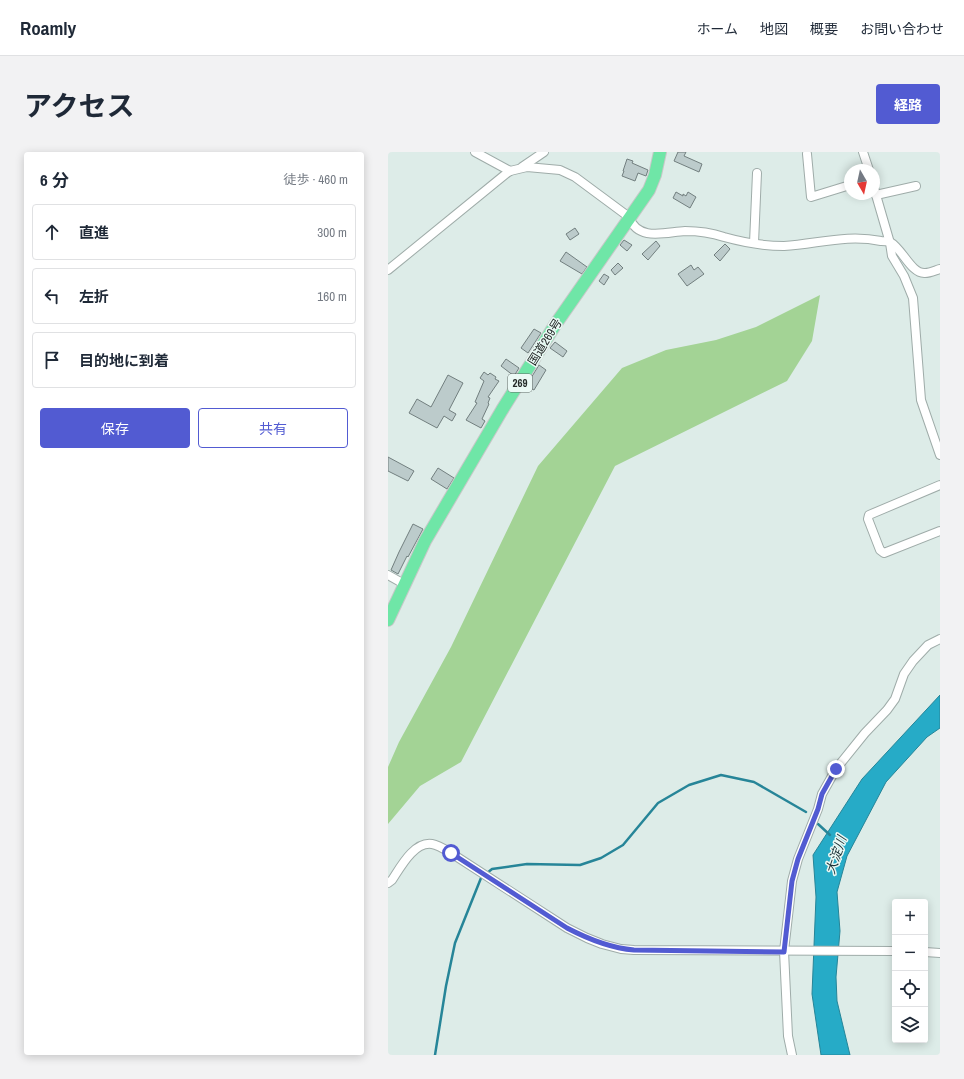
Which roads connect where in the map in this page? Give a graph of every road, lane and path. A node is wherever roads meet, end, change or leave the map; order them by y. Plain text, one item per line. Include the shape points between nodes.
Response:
1 (475, 152) edge
2 (544, 152) edge
3 (660, 152) edge
4 (863, 152) edge
5 (807, 154) dead end
6 (867, 164) edge
7 (519, 169) junction
8 (510, 171) junction
9 (757, 172) dead end
10 (916, 186) dead end
11 (844, 187) edge
12 (880, 191) edge
13 (877, 200) edge
14 (629, 217) junction
15 (890, 242) junction
16 (754, 243) junction
17 (940, 269) edge
18 (388, 270) edge
19 (936, 433) edge
20 (940, 455) edge
21 (940, 484) edge
22 (940, 531) edge
23 (388, 575) edge
24 (404, 584) junction
25 (388, 620) edge
26 (940, 639) edge
27 (388, 883) edge
28 (892, 951) edge
29 (787, 952) junction
30 (928, 952) edge
31 (940, 953) edge
32 (792, 1055) edge

1 - 8 street
2 - 7 street
3 - 14 highway, 国道269号 / 269 via 649,190
4 - 6 street
5 - 11 street via 811,197
7 - 8 street
7 - 14 street via 527,167 560,170 575,177
8 - 18 street
9 - 16 street
10 - 12 street
13 - 15 street
14 - 16 street via 632,224 642,232 652,235 687,231
14 - 24 highway, 国道269号 / 269 via 555,325 502,410 425,541
15 - 16 street via 841,238 783,246
15 - 17 street via 916,271 926,273
15 - 19 street via 892,256 913,298 921,400
19 - 20 street
21 - 22 street via 869,515 868,519 880,550 884,553
23 - 24 street
24 - 25 highway, 国道269号 / 269
26 - 29 street via 928,645 913,661 887,710 836,769 822,794 792,881
27 - 29 street via 411,853 423,844 432,844 451,853 574,932 621,949
28 - 29 street
29 - 32 street via 788,1036
30 - 31 street

